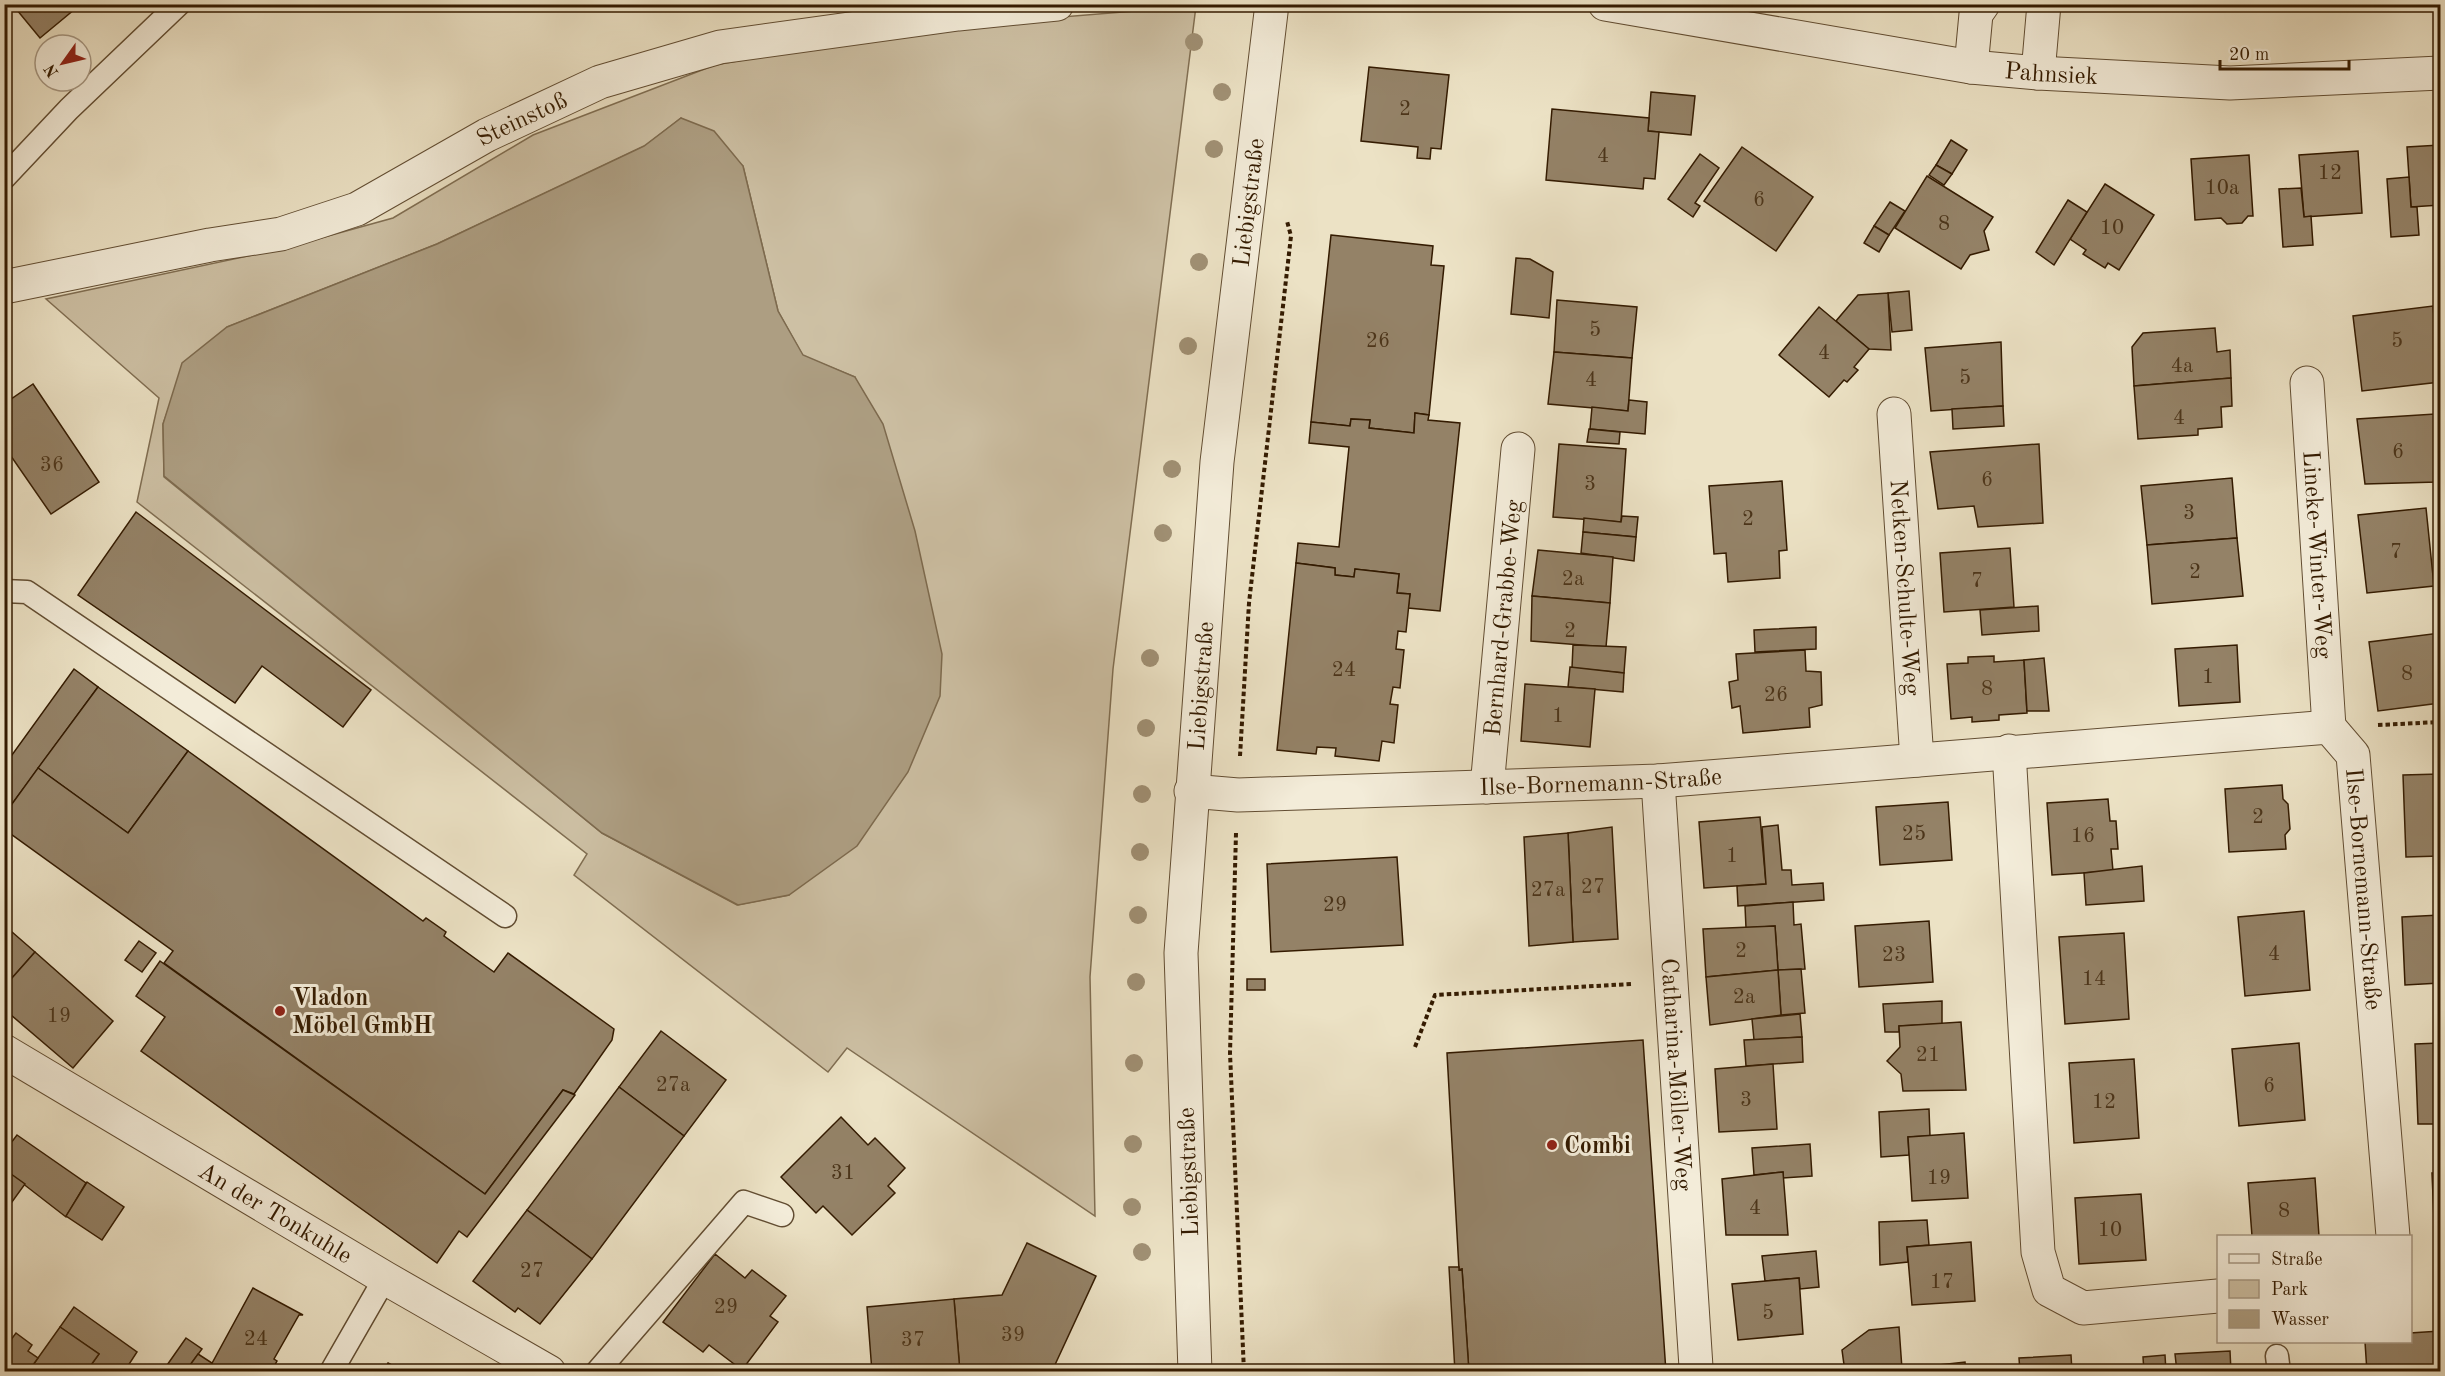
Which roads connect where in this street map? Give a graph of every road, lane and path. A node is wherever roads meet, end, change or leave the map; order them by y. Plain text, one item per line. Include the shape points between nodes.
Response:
1 (179, 4) edge
2 (1057, 4) edge
3 (1272, 4) edge
4 (1605, 4) edge
5 (1983, 4) edge
6 (2044, 4) edge
7 (1666, 9) edge
8 (1971, 67) junction
9 (2038, 73) junction
10 (2440, 74) edge
11 (4, 178) edge
12 (1286, 213) dead end
13 (4, 287) edge
14 (2307, 382) dead end
15 (1894, 414) dead end
16 (1518, 449) dead end
17 (4, 591) edge
18 (2440, 722) edge
19 (2329, 727) junction
20 (2009, 751) junction
21 (1917, 760) junction
22 (1658, 781) junction
23 (1487, 787) junction
24 (1191, 791) junction
25 (1238, 795) junction
26 (505, 916) dead end
27 (1671, 982) junction
28 (1415, 1047) dead end
29 (4, 1051) edge
30 (782, 1215) dead end
31 (2393, 1235) edge
32 (386, 1278) junction
33 (2217, 1296) edge
34 (1696, 1367) dead end
35 (331, 1371) edge
36 (549, 1371) edge
37 (597, 1371) edge
38 (1195, 1371) edge
39 (1244, 1371) edge

1 - 11 lane via 69,109
2 - 13 street, Steinstoß via 720,47 600,82 486,135 357,209 281,234
3 - 24 street, Liebigstraße via 1217,462
4 - 7 street, Pahnsiek
5 - 8 street via 1976,14
6 - 9 street
7 - 8 street, Pahnsiek
8 - 9 street, Pahnsiek
9 - 10 street, Pahnsiek via 2230,83
12 - 25 path via 1291,236 1249,603
14 - 19 street, Lineke-Winter-Weg
15 - 21 street, Netken-Schulte-Weg
16 - 23 street, Bernhard-Grabbe-Weg
17 - 26 lane via 27,592
18 - 19 path
19 - 20 street, Ilse-Bornemann-Straße
19 - 31 street, Ilse-Bornemann-Straße via 2353,755
20 - 21 street, Ilse-Bornemann-Straße
20 - 33 street via 2038,1252 2049,1290 2083,1308
21 - 22 street, Ilse-Bornemann-Straße
22 - 23 street, Ilse-Bornemann-Straße
22 - 27 street, Catharina-Möller-Weg
23 - 25 street, Ilse-Bornemann-Straße
24 - 25 street, Ilse-Bornemann-Straße
24 - 38 street, Liebigstraße via 1181,953
25 - 39 path via 1230,1053
27 - 28 path via 1435,994
27 - 34 street, Catharina-Möller-Weg
29 - 32 street, An der Tonkuhle
30 - 37 lane via 744,1202
32 - 35 lane
32 - 36 street, An der Tonkuhle

